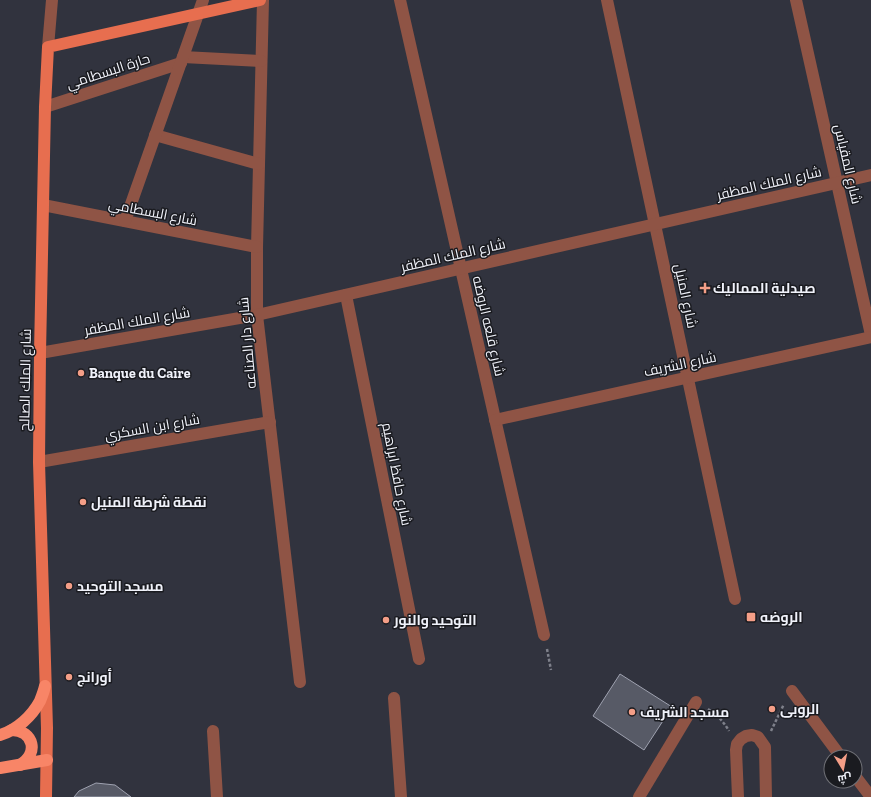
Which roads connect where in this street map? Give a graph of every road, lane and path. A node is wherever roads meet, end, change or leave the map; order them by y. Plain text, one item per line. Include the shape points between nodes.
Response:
1 (52, 0) edge
2 (204, 0) edge
3 (262, 0) edge
4 (400, 0) edge
5 (607, 0) edge
6 (796, 0) edge
7 (198, 14) junction
8 (48, 47) junction
9 (182, 60) junction
10 (262, 61) junction
11 (45, 107) junction
12 (155, 135) junction
13 (259, 164) junction
14 (871, 175) edge
15 (837, 183) junction
16 (43, 205) junction
17 (125, 221) junction
18 (655, 224) junction
19 (257, 247) junction
20 (461, 268) junction
21 (346, 295) junction
22 (256, 316) junction
23 (871, 336) edge
24 (40, 353) junction
25 (688, 378) junction
26 (495, 420) junction
27 (270, 422) junction
28 (39, 462) junction
29 (735, 599) dead end
30 (544, 635) joint
31 (419, 659) dead end
32 (551, 670) dead end
33 (300, 682) dead end
34 (45, 686) junction
35 (792, 691) joint
36 (394, 698) dead end
37 (696, 702) joint
38 (12, 730) junction
39 (213, 731) dead end
40 (0, 735) edge
41 (765, 747) junction
42 (835, 749) edge
43 (736, 750) junction
44 (47, 760) junction
45 (20, 765) junction
46 (0, 768) edge
47 (863, 786) edge
48 (46, 797) edge
49 (217, 797) edge
50 (401, 797) edge
51 (639, 797) edge
52 (738, 797) edge
53 (766, 797) edge
54 (871, 797) edge

1 - 8 street, شارع الملك الصالح
2 - 7 street
3 - 7 main road
3 - 10 street, شارع دار الصناعه
4 - 20 street, شارع قلعه الروضه
5 - 18 street, شارع المنيل
6 - 15 street, شارع المقياس
7 - 8 main road
7 - 9 street
8 - 11 main road, شارع الملك الصالح
9 - 10 street
9 - 11 street, حارة البسطامي
9 - 12 street
10 - 13 street, شارع دار الصناعه
11 - 16 main road, شارع الملك الصالح
12 - 13 street
12 - 17 street
13 - 19 street, شارع دار الصناعه
14 - 15 street, شارع الملك المظفر
15 - 18 street, شارع الملك المظفر
15 - 23 street, شارع المقياس
16 - 17 street, شارع البسطامي
16 - 24 main road, شارع الملك الصالح
17 - 19 street, شارع البسطامي
18 - 20 street, شارع الملك المظفر
18 - 25 street, شارع المنيل
19 - 22 street, شارع دار الصناعه
20 - 21 street, شارع الملك المظفر
20 - 26 street, شارع قلعه الروضه
21 - 22 street, شارع الملك المظفر
21 - 31 street, شارع حافظ ابراهيم
22 - 24 street, شارع الملك المظفر
22 - 27 street, شارع دار الصناعه
23 - 25 street, شارع الشريف
24 - 28 main road, شارع الملك الصالح
25 - 26 street, شارع الشريف
25 - 29 street, شارع المنيل
26 - 30 street, شارع قلعه الروضه
27 - 28 street, شارع ابن السكري
27 - 33 street, شارع دار الصناعه
28 - 34 main road, شارع الملك الصالح
30 - 32 path
34 - 38 highway via 40,701 31,715
34 - 44 main road, شارع الملك الصالح
35 - 41 path via 780,710
35 - 42 street
36 - 50 street
37 - 43 path via 724,723 734,739
37 - 51 street
38 - 40 highway
38 - 45 highway via 18,730 28,736 32,747 29,758
39 - 49 street
41 - 43 street via 758,737 752,735 741,739
41 - 53 street
43 - 52 street
44 - 45 highway
44 - 48 main road, شارع الملك الصالح
45 - 46 highway
47 - 54 street

